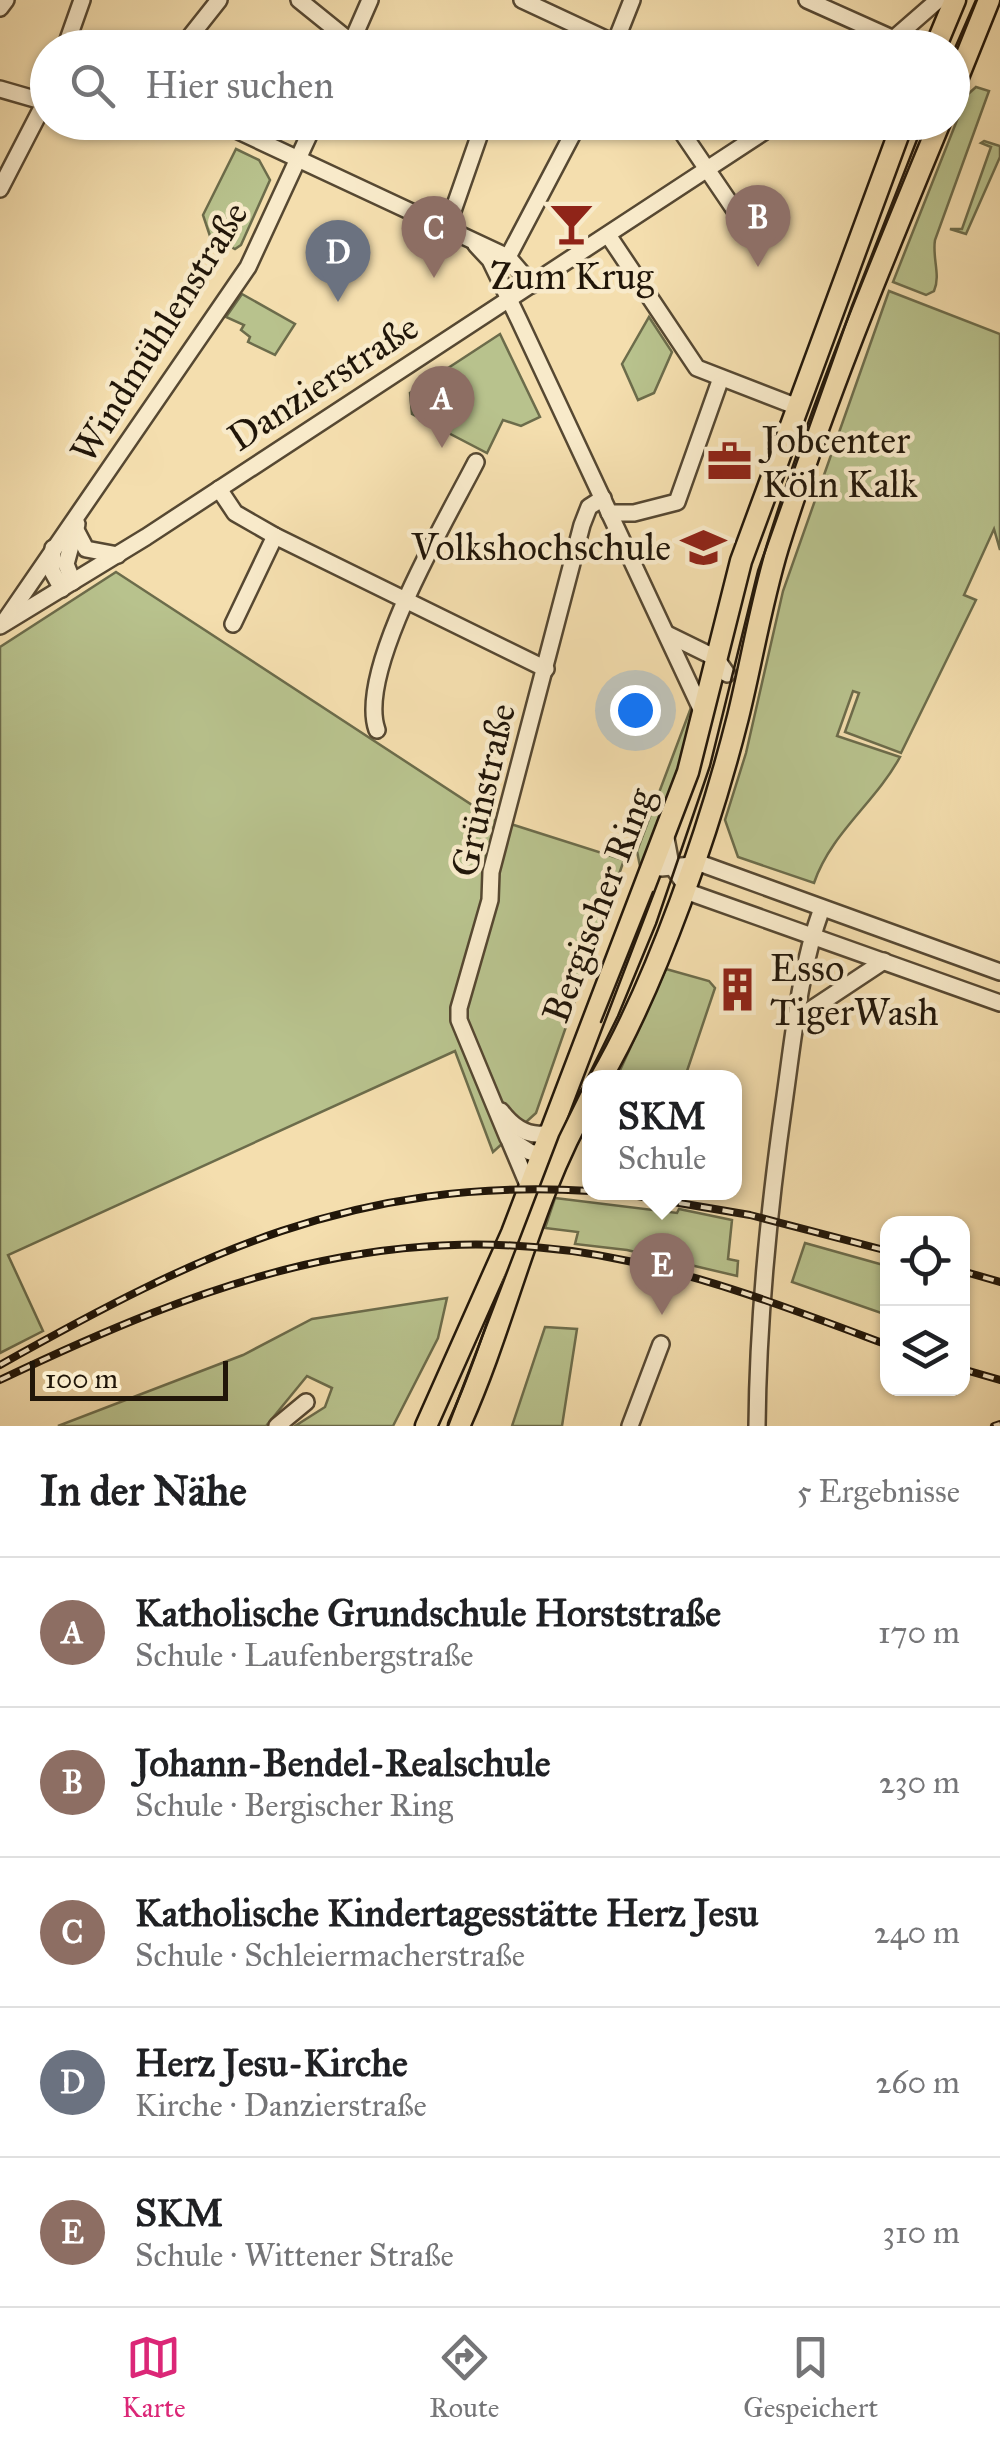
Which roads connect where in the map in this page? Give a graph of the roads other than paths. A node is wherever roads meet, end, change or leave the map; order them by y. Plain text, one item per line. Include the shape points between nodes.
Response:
1 (6, 0) edge
2 (82, 0) edge
3 (219, 0) edge
4 (299, 0) edge
5 (370, 0) edge
6 (522, 0) edge
7 (632, 0) edge
8 (807, 0) edge
9 (990, 0) edge
10 (940, 1) edge
11 (0, 8) edge
12 (71, 30) edge
13 (195, 30) edge
14 (333, 30) edge
15 (357, 30) edge
16 (586, 30) edge
17 (623, 30) edge
18 (862, 30) edge
19 (905, 30) edge
20 (937, 30) edge
21 (970, 47) edge
22 (0, 89) edge
23 (30, 96) edge
24 (30, 130) edge
25 (255, 140) edge
26 (307, 140) edge
27 (478, 140) edge
28 (570, 140) edge
29 (687, 140) edge
30 (752, 140) edge
31 (896, 140) edge
32 (916, 140) edge
33 (932, 140) edge
34 (298, 162) junction
35 (706, 170) junction
36 (0, 189) edge
37 (910, 190) junction
38 (736, 212) dead end
39 (446, 231) junction
40 (608, 235) junction
41 (476, 245) junction
42 (508, 257) junction
43 (532, 284) junction
44 (509, 300) junction
45 (721, 378) junction
46 (795, 406) junction
47 (476, 462) dead end
48 (219, 489) junction
49 (606, 505) junction
50 (77, 525) junction
51 (275, 536) junction
52 (52, 548) junction
53 (118, 555) junction
54 (67, 586) junction
55 (406, 599) junction
56 (234, 624) dead end
57 (1, 626) edge
58 (667, 634) junction
59 (674, 656) junction
60 (546, 669) junction
61 (725, 672) junction
62 (702, 712) junction
63 (376, 730) dead end
64 (666, 829) junction
65 (681, 864) junction
66 (645, 877) junction
67 (683, 886) junction
68 (822, 908) junction
69 (812, 936) junction
70 (884, 962) junction
71 (1000, 972) edge
72 (1000, 1003) edge
73 (795, 1020) junction
74 (605, 1070) edge
75 (493, 1099) junction
76 (582, 1108) edge
77 (508, 1138) junction
78 (549, 1151) junction
79 (529, 1187) junction
80 (661, 1344) dead end
81 (306, 1402) dead end
82 (276, 1426) edge
83 (426, 1426) edge
84 (459, 1426) edge
85 (630, 1426) edge
86 (757, 1426) edge

1 - 11 street
2 - 12 street
3 - 13 street
4 - 14 street
5 - 15 street
6 - 16 street
7 - 17 street
8 - 18 street
9 - 21 main road
10 - 19 street
10 - 20 main road
22 - 23 street
24 - 36 street
25 - 34 street
26 - 34 street, Windmühlenstraße
27 - 39 street
28 - 42 street
29 - 35 street
30 - 35 street, Danzierstraße
31 - 46 main road, Bergischer Ring
32 - 37 main road
33 - 37 main road
34 - 39 street
34 - 50 street, Windmühlenstraße via 248,267
35 - 38 street
35 - 40 street, Danzierstraße
37 - 61 main road, Bergischer Ring
39 - 41 street
40 - 43 street, Danzierstraße
40 - 45 street via 690,361
41 - 42 street
41 - 44 street
42 - 43 street
43 - 44 street, Danzierstraße
44 - 48 street, Danzierstraße
44 - 49 street
45 - 46 street
45 - 49 street via 676,502 634,513
46 - 61 main road, Bergischer Ring via 741,561
47 - 55 street
48 - 51 street via 234,513
48 - 53 street, Danzierstraße
49 - 58 street
49 - 60 street, Grünstraße via 588,506
50 - 52 street, Windmühlenstraße
50 - 53 street via 86,549
50 - 54 street, Windmühlenstraße
51 - 55 street
51 - 56 street
52 - 54 street via 52,571
52 - 57 street, Windmühlenstraße
53 - 54 street, Danzierstraße
54 - 57 street, Danzierstraße
55 - 60 street
55 - 63 street via 370,712
58 - 59 street
58 - 61 street
59 - 61 street via 687,668
59 - 62 street
60 - 75 street, Grünstraße via 459,1008
61 - 62 main road, Bergischer Ring
61 - 65 main road, Bergischer Ring via 723,771
62 - 64 main road, Bergischer Ring
64 - 65 street
64 - 66 main road, Bergischer Ring
65 - 66 street
65 - 67 main road, Bergischer Ring
65 - 68 street
66 - 78 main road, Bergischer Ring
67 - 69 street
67 - 74 main road, Bergischer Ring
68 - 69 street
68 - 71 street
69 - 70 street
69 - 73 street
70 - 72 street
70 - 73 street
73 - 86 street via 758,1316
75 - 77 street, Grünstraße
75 - 78 street, Grünstraße
76 - 78 main road
77 - 78 street
77 - 79 street, Grünstraße
78 - 79 main road
78 - 84 main road via 478,1385
79 - 83 main road
80 - 85 street
81 - 82 street

